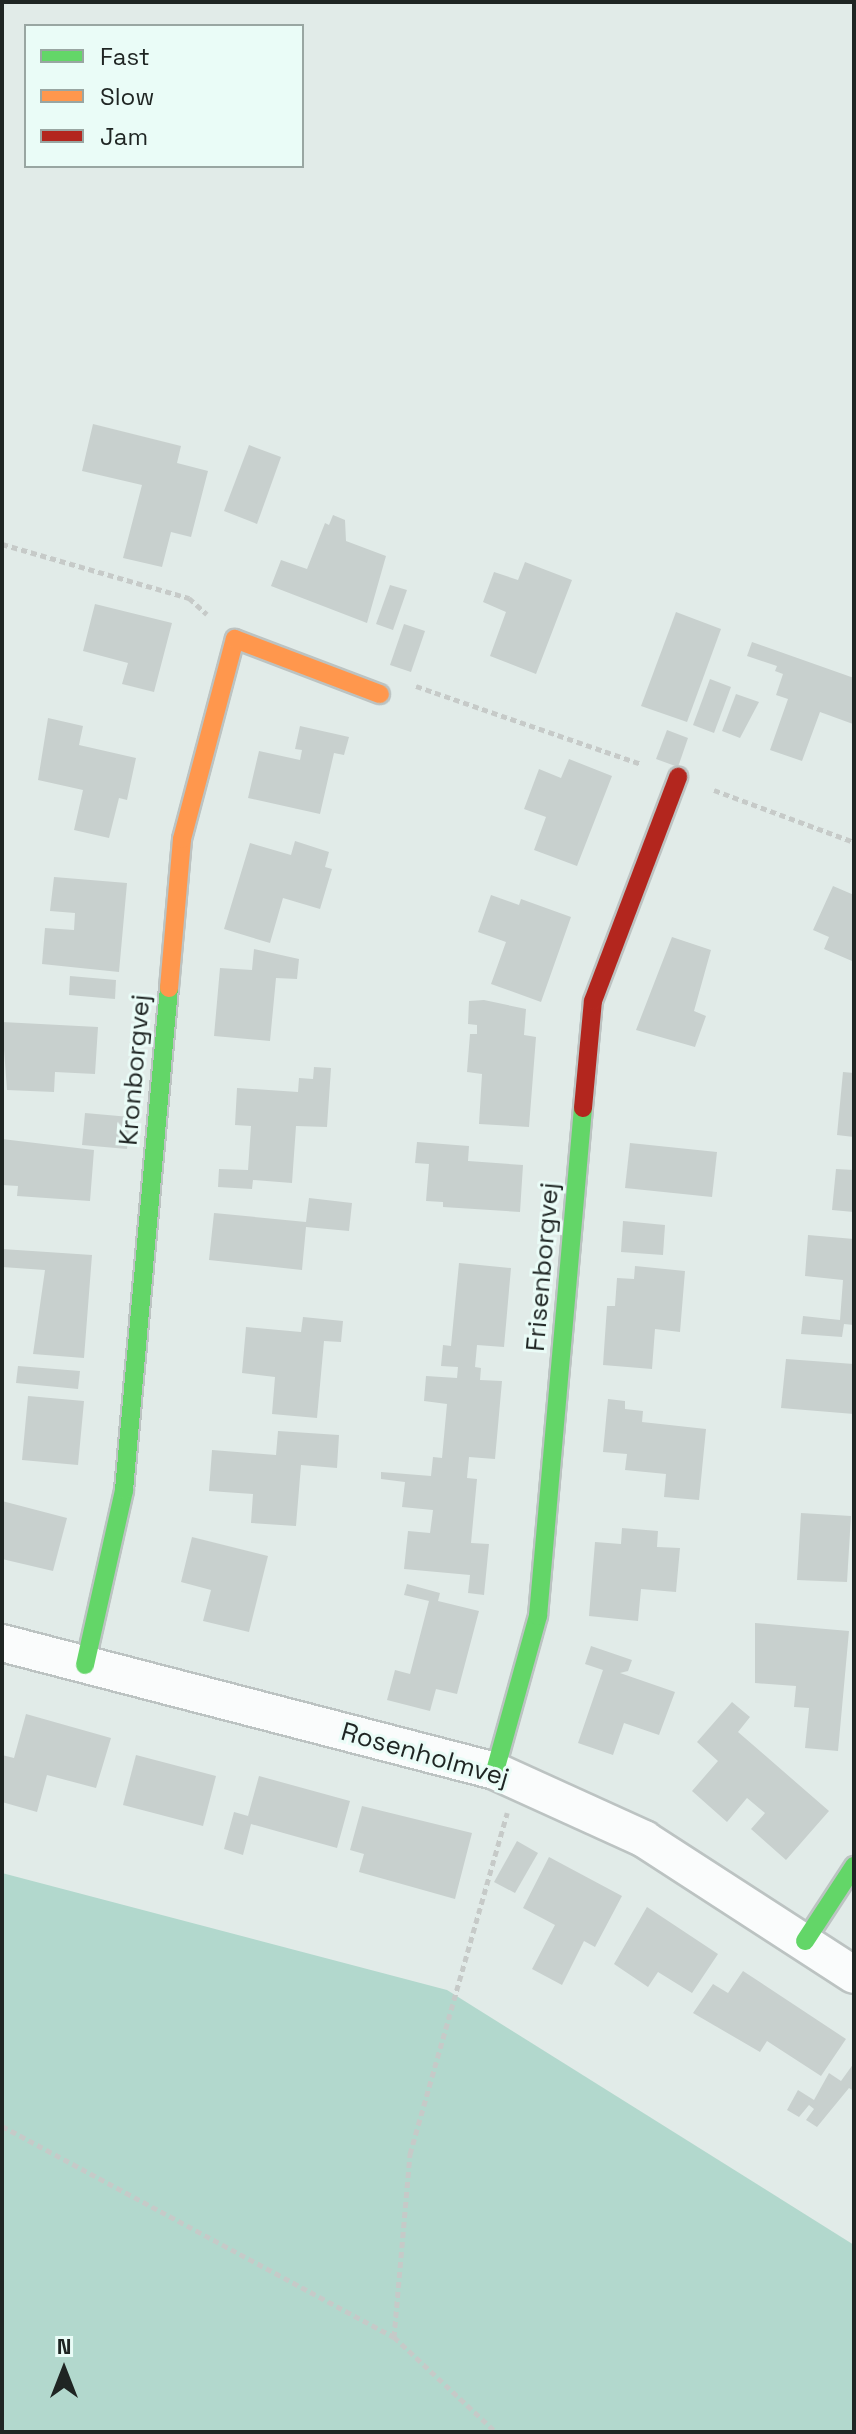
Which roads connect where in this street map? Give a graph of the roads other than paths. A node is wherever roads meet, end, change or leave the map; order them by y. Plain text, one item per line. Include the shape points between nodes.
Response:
1 (380, 694) road end
2 (678, 777) road end
3 (2, 1643) edge
4 (85, 1665) junction
5 (508, 1777) junction
6 (854, 1866) edge
7 (805, 1941) junction
8 (854, 1975) edge

1 - 4 street, Kronborgvej via 235,639 182,839 124,1490
2 - 5 street, Frisenborgvej via 593,1001 538,1616
3 - 4 street, Rosenholmvej
4 - 5 street, Rosenholmvej
5 - 7 street, Rosenholmvej via 644,1839
6 - 7 street
7 - 8 street, Rosenholmvej

